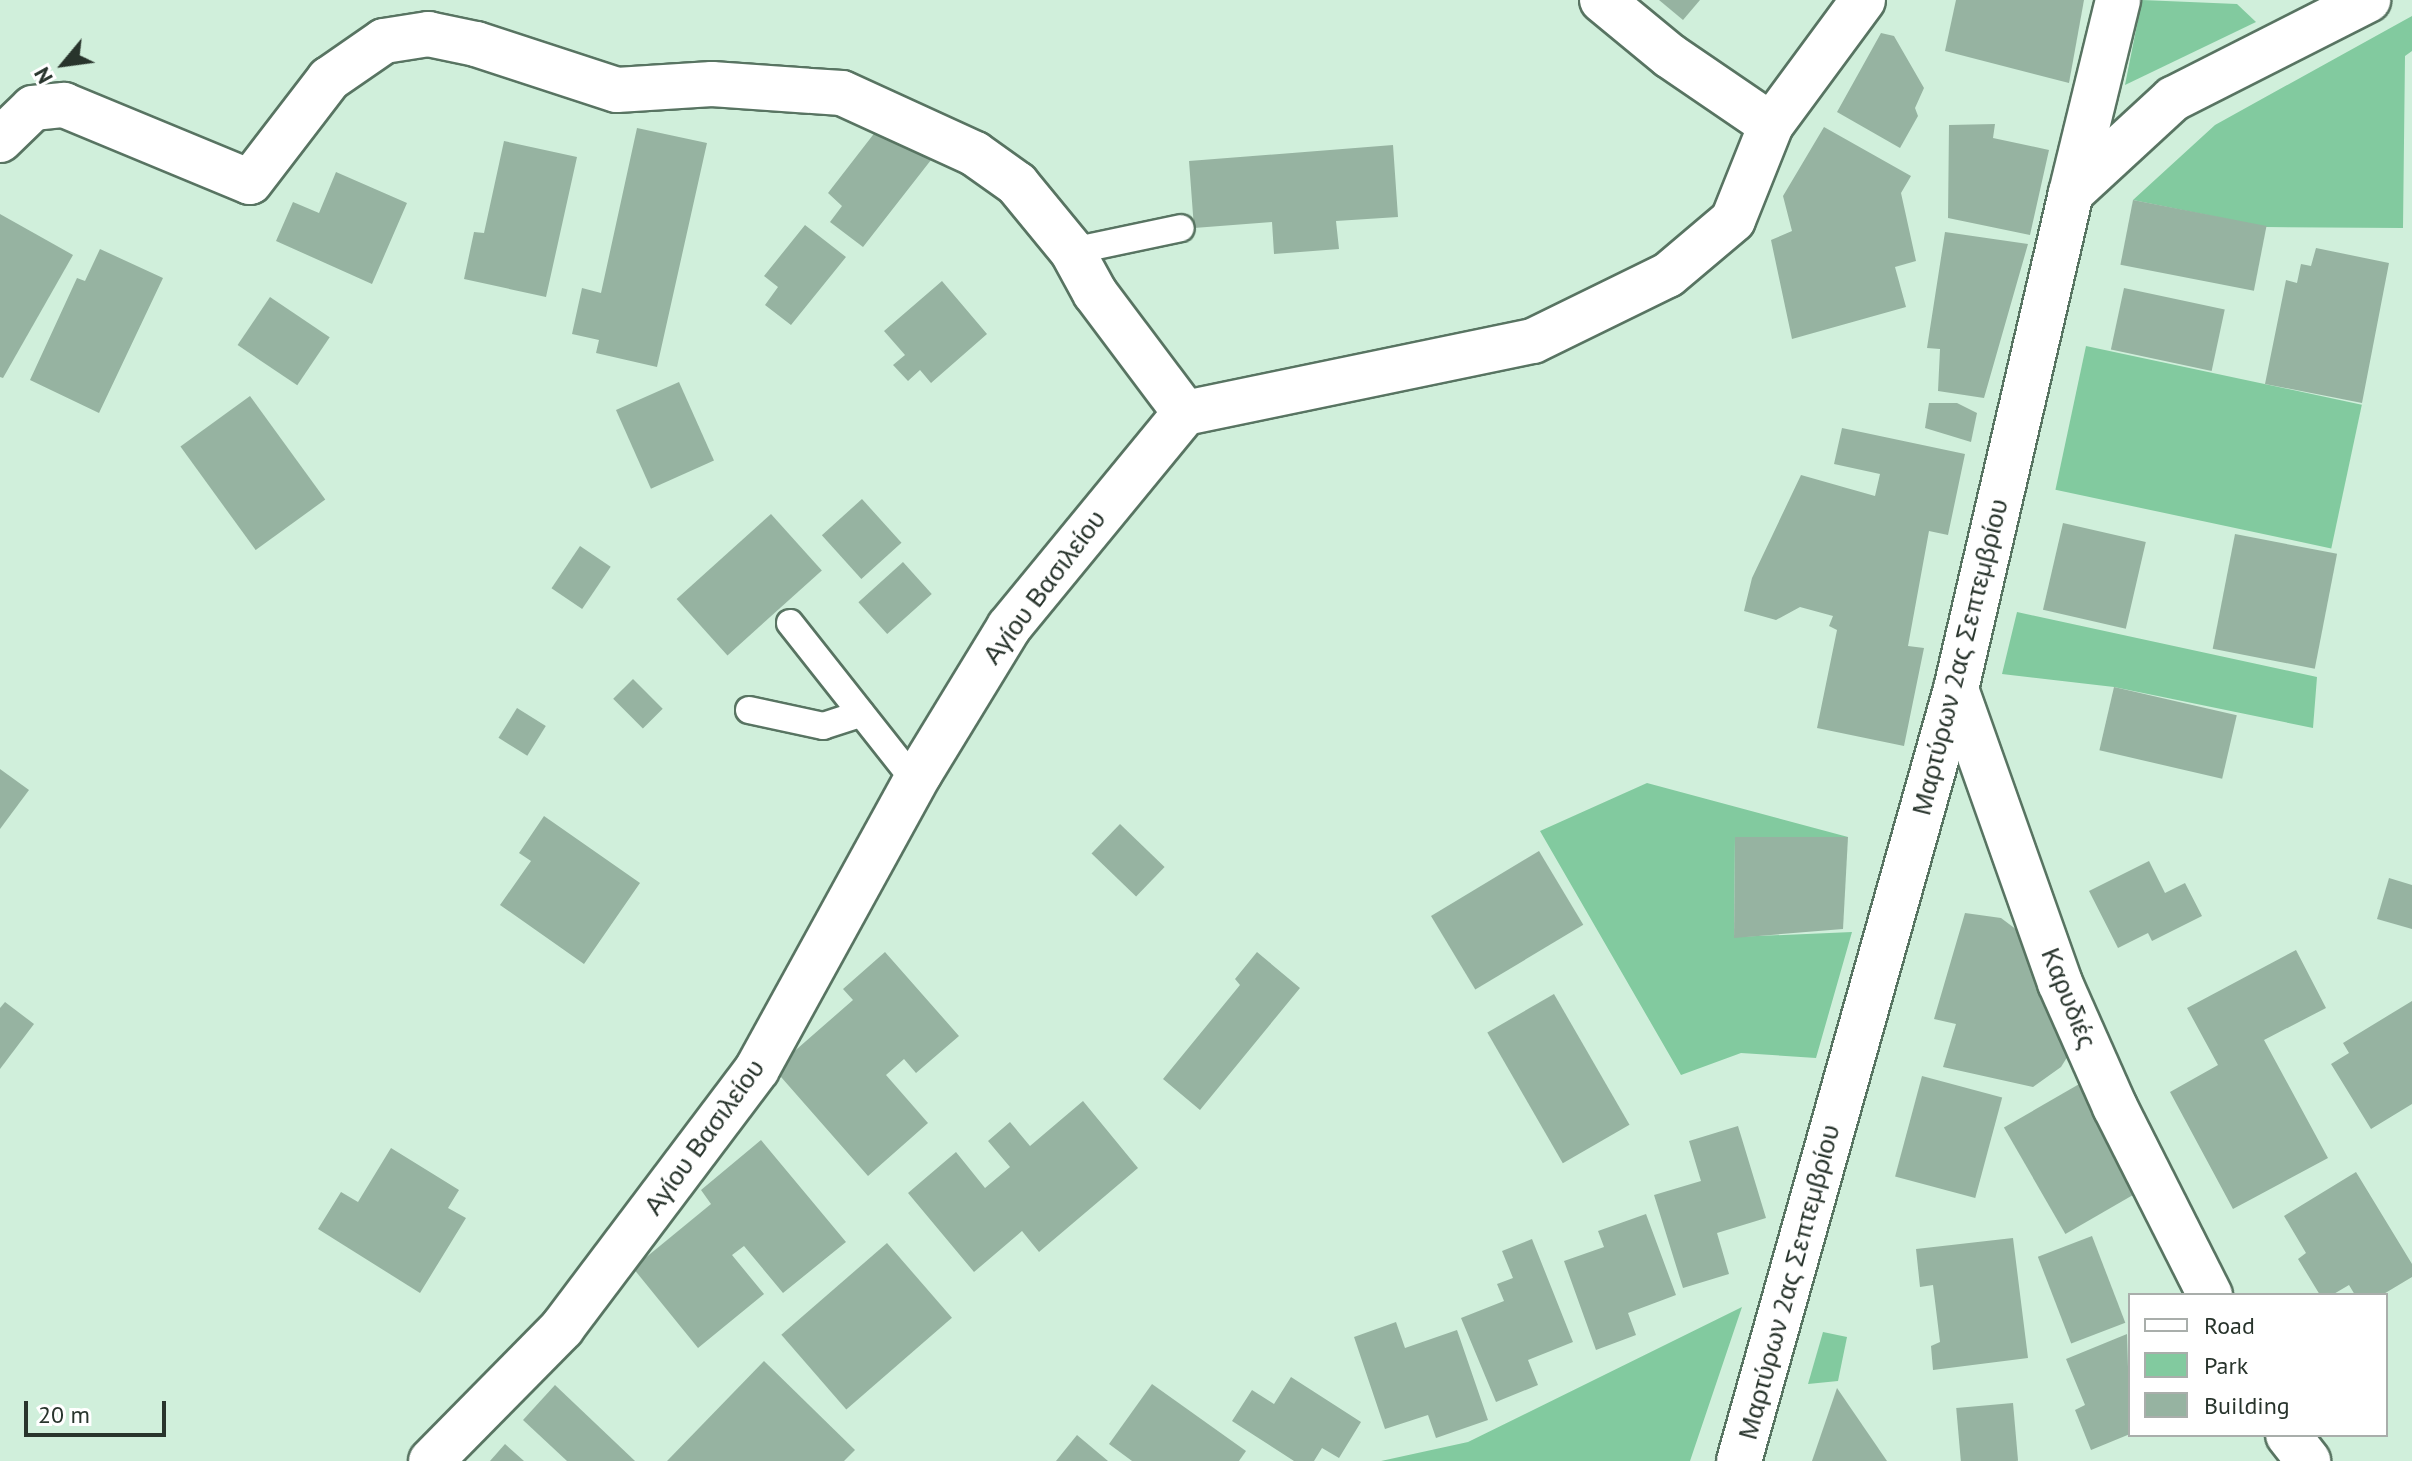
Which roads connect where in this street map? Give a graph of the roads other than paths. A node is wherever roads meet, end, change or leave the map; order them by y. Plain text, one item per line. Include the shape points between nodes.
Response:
1 (1602, 0) edge
2 (1863, 0) edge
3 (2118, 0) edge
4 (2368, 0) edge
5 (1771, 125) junction
6 (0, 140) edge
7 (2071, 193) junction
8 (1181, 228) dead end
9 (1072, 251) junction
10 (1185, 413) junction
11 (790, 623) dead end
12 (1956, 689) junction
13 (749, 710) dead end
14 (861, 714) junction
15 (915, 781) junction
16 (2209, 1293) edge
17 (2290, 1437) edge
18 (431, 1461) edge
19 (1739, 1461) edge
20 (2308, 1461) edge

1 - 5 street via 1670,56
2 - 5 street
3 - 7 street, Μαρτύρων 2ας Σεπτεμβρίου
4 - 7 street via 2173,99
5 - 10 street via 1733,220 1655,282 1533,341
6 - 9 street via 33,108 64,105 250,182 329,79 384,41 428,34 476,44 617,90 712,84 842,93 975,154 1017,184
7 - 12 street, Μαρτύρων 2ας Σεπτεμβρίου
8 - 9 lane
9 - 10 street via 1095,293
10 - 15 street, Αγίου Βασιλείου via 1009,627
11 - 14 lane
12 - 16 street, Καρυδιές via 2060,983 2115,1107
12 - 19 street, Μαρτύρων 2ας Σεπτεμβρίου
13 - 14 lane via 823,726
14 - 15 lane
15 - 18 street, Αγίου Βασιλείου via 757,1069 562,1328
17 - 20 street

